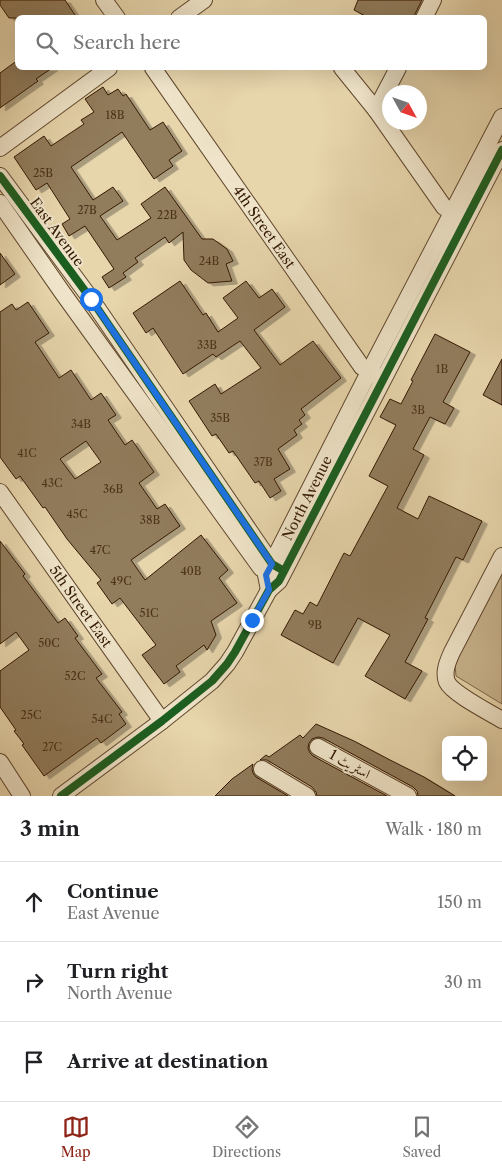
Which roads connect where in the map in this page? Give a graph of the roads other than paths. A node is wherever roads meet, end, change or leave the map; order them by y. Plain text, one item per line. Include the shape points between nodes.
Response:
1 (104, 0) edge
2 (204, 0) edge
3 (433, 0) edge
4 (115, 15) edge
5 (183, 15) edge
6 (426, 15) edge
7 (106, 70) edge
8 (154, 70) edge
9 (344, 70) edge
10 (397, 70) edge
11 (376, 110) junction
12 (502, 117) edge
13 (0, 148) edge
14 (502, 150) edge
15 (0, 176) edge
16 (0, 203) edge
17 (459, 217) junction
18 (376, 376) junction
19 (0, 492) edge
20 (502, 556) edge
21 (274, 576) junction
22 (502, 720) edge
23 (162, 721) junction
24 (318, 747) dead end
25 (0, 762) edge
26 (262, 769) dead end
27 (22, 796) edge
28 (61, 796) edge
29 (307, 796) edge
30 (408, 796) edge

1 - 4 street
2 - 5 street
3 - 6 street
7 - 13 street
8 - 18 street, 4th Street East via 362,367
9 - 11 street
10 - 11 street
11 - 17 street via 444,207
12 - 17 street, North Avenue
14 - 17 street, North Avenue
15 - 21 street, East Avenue via 91,299
16 - 21 street via 68,300
17 - 18 street, North Avenue
18 - 21 street, North Avenue
19 - 23 street, 5th Street East
20 - 22 street via 452,652 446,666 446,680 452,689
21 - 23 street, North Avenue via 235,652 220,673
23 - 28 street, North Avenue
24 - 30 street, اسٹریٹ 1
25 - 27 street
26 - 29 street

